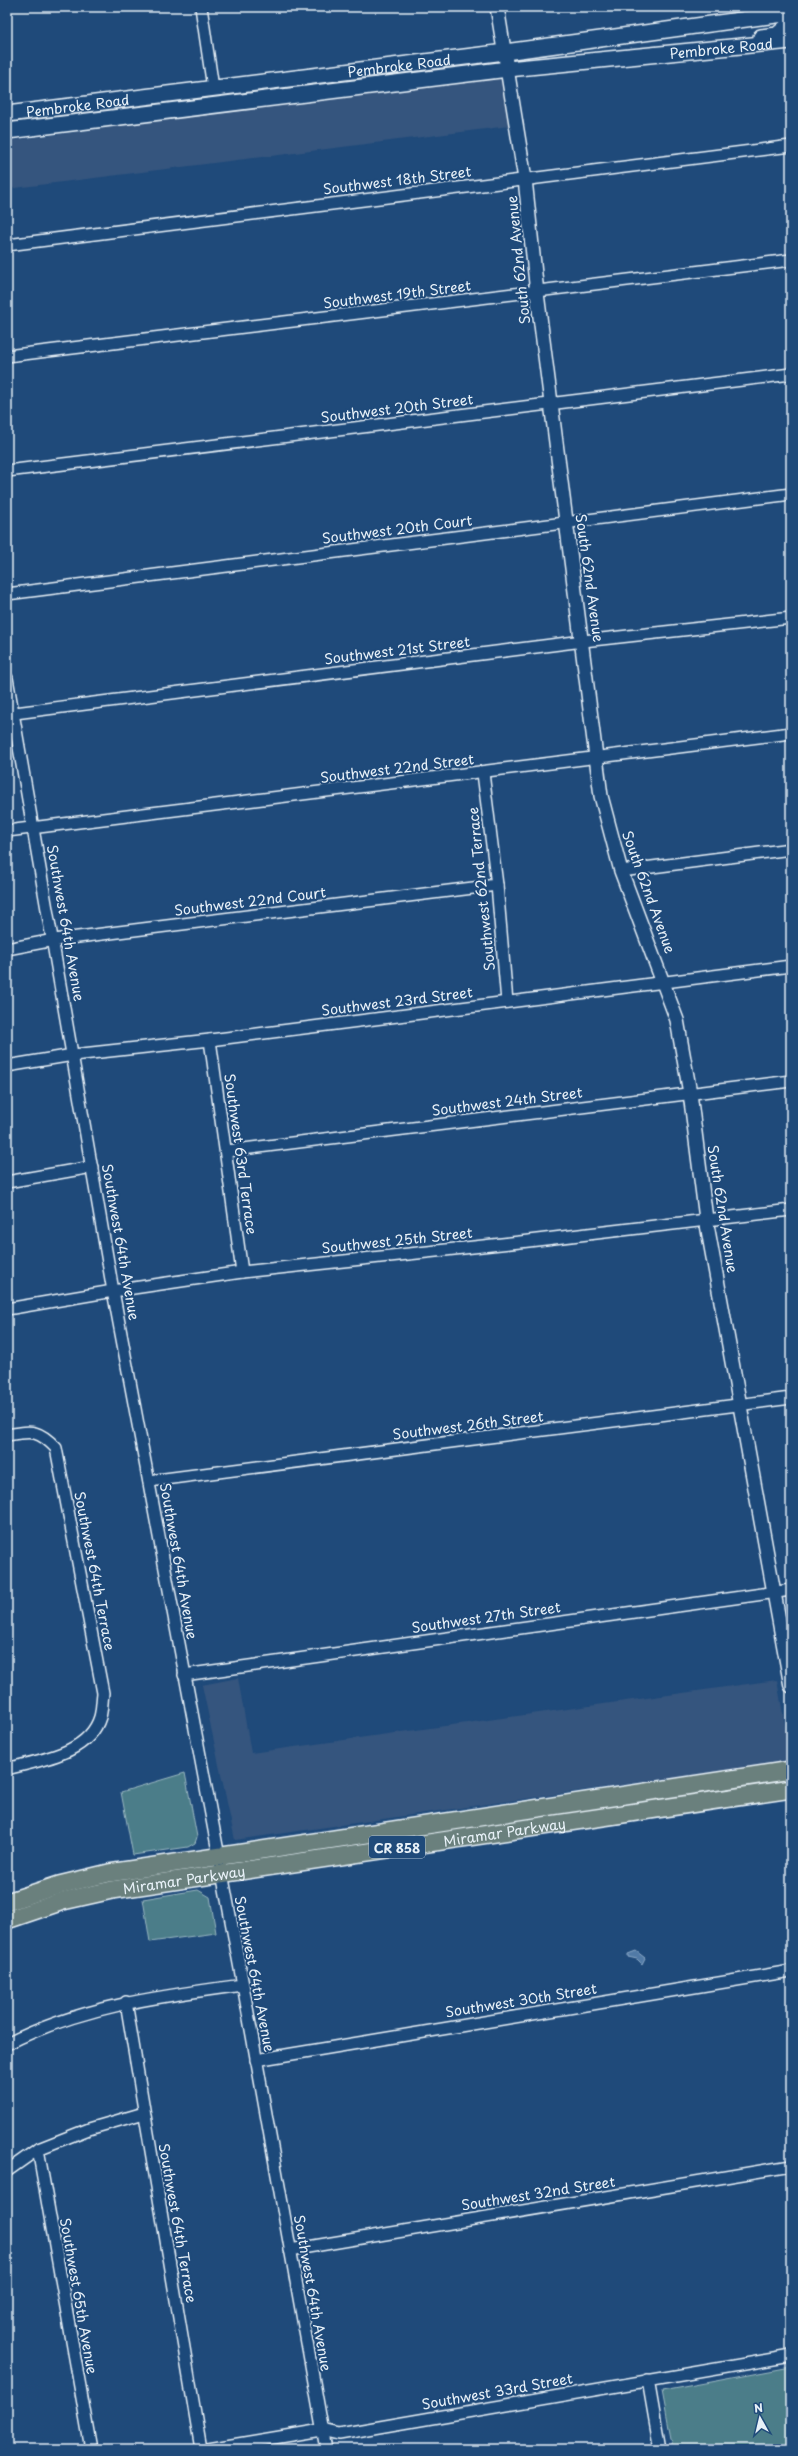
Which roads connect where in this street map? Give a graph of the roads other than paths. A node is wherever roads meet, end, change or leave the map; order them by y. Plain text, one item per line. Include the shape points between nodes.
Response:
1 (200, 7) edge
2 (497, 7) edge
3 (791, 13) edge
4 (791, 23) edge
5 (791, 42) edge
6 (504, 52) junction
7 (660, 54) junction
8 (508, 69) junction
9 (213, 88) junction
10 (7, 114) edge
11 (52, 126) junction
12 (7, 131) edge
13 (791, 146) edge
14 (525, 179) junction
15 (7, 245) edge
16 (791, 260) edge
17 (537, 293) junction
18 (7, 356) edge
19 (791, 374) edge
20 (551, 404) junction
21 (7, 471) edge
22 (791, 494) edge
23 (566, 522) junction
24 (7, 594) edge
25 (791, 618) edge
26 (583, 641) junction
27 (7, 678) edge
28 (10, 714) edge
29 (791, 733) edge
30 (596, 757) junction
31 (483, 773) junction
32 (34, 826) junction
33 (7, 831) edge
34 (791, 849) edge
35 (621, 871) junction
36 (497, 885) junction
37 (54, 940) junction
38 (7, 949) edge
39 (791, 966) edge
40 (664, 982) junction
41 (507, 1002) junction
42 (210, 1040) junction
43 (73, 1055) junction
44 (7, 1066) edge
45 (791, 1081) edge
46 (690, 1093) junction
47 (227, 1151) junction
48 (92, 1167) junction
49 (7, 1182) edge
50 (791, 1210) edge
51 (706, 1219) junction
52 (242, 1272) junction
53 (113, 1291) junction
54 (7, 1309) edge
55 (791, 1398) edge
56 (740, 1405) junction
57 (7, 1435) edge
58 (149, 1481) junction
59 (791, 1590) edge
60 (772, 1592) junction
61 (184, 1675) junction
62 (791, 1686) edge
63 (7, 1769) edge
64 (791, 1770) edge
65 (791, 1789) edge
66 (491, 1816) junction
67 (427, 1843) junction
68 (217, 1855) junction
69 (221, 1873) junction
70 (7, 1902) edge
71 (7, 1920) edge
72 (791, 1971) edge
73 (242, 1985) junction
74 (126, 2002) junction
75 (7, 2044) edge
76 (256, 2060) junction
77 (144, 2113) junction
78 (38, 2149) junction
79 (791, 2166) edge
80 (7, 2171) edge
81 (290, 2250) junction
82 (791, 2356) edge
83 (648, 2380) junction
84 (322, 2430) junction
85 (91, 2449) edge
86 (201, 2449) edge
87 (208, 2449) edge
88 (326, 2449) edge
89 (660, 2449) edge

1 - 9 street
2 - 6 street, South 62nd Avenue
3 - 6 main road, Pembroke Road
4 - 7 main road via 777,35 677,46
5 - 7 main road, Pembroke Road
6 - 8 street, South 62nd Avenue
6 - 9 main road, Pembroke Road
7 - 8 main road, Pembroke Road
8 - 11 main road, Pembroke Road
8 - 14 street, South 62nd Avenue
9 - 10 main road, Pembroke Road
9 - 11 main road via 194,102 75,117
11 - 12 main road, Pembroke Road
13 - 14 street, Southwest 18th Street
14 - 15 street, Southwest 18th Street
14 - 17 street, South 62nd Avenue
16 - 17 street, Southwest 19th Street
17 - 18 street, Southwest 19th Street
17 - 20 street, South 62nd Avenue
19 - 20 street, Southwest 20th Street
20 - 21 street, Southwest 20th Street
20 - 23 street, South 62nd Avenue
22 - 23 street, Southwest 20th Court
23 - 24 street, Southwest 20th Court
23 - 26 street, South 62nd Avenue
25 - 26 street, Southwest 21st Street
26 - 28 street, Southwest 21st Street
26 - 30 street, South 62nd Avenue
27 - 28 street, Southwest 64th Avenue
28 - 32 street, Southwest 64th Avenue
29 - 30 street, Southwest 22nd Street
30 - 31 street, Southwest 22nd Street
30 - 35 street, South 62nd Avenue via 601,796
31 - 32 street, Southwest 22nd Street
31 - 36 street, Southwest 62nd Terrace
32 - 33 street, Southwest 22nd Street
32 - 37 street, Southwest 64th Avenue
34 - 35 street
35 - 40 street, South 62nd Avenue
36 - 37 street, Southwest 22nd Court
36 - 41 street, Southwest 62nd Terrace
37 - 38 street, Southwest 22nd Court
37 - 43 street, Southwest 64th Avenue
39 - 40 street, Southwest 23rd Street
40 - 41 street, Southwest 23rd Street
40 - 46 street, South 62nd Avenue via 677,1020
41 - 42 street, Southwest 23rd Street
42 - 43 street, Southwest 23rd Street
42 - 47 street, Southwest 63rd Terrace
43 - 44 street, Southwest 23rd Street
43 - 48 street, Southwest 64th Avenue
45 - 46 street, Southwest 24th Street
46 - 47 street, Southwest 24th Street
46 - 51 street, South 62nd Avenue
47 - 52 street, Southwest 63rd Terrace
48 - 49 street
48 - 53 street, Southwest 64th Avenue
50 - 51 street, Southwest 25th Street
51 - 52 street, Southwest 25th Street
51 - 56 street, South 62nd Avenue
52 - 53 street, Southwest 25th Street
53 - 54 street, Southwest 25th Street
53 - 58 street, Southwest 64th Avenue
55 - 56 street, Southwest 26th Street
56 - 58 street, Southwest 26th Street
56 - 60 street, South 62nd Avenue
57 - 63 street, Southwest 64th Terrace via 32,1431 44,1435 56,1448 103,1693 100,1717 91,1734 68,1751
58 - 61 street, Southwest 64th Avenue
59 - 60 street, Southwest 27th Street
60 - 61 street, Southwest 27th Street
60 - 62 street, South 62nd Avenue
61 - 68 street, Southwest 64th Avenue
64 - 66 main road, Miramar Parkway / CR 858
65 - 67 main road, Miramar Parkway / CR 858
66 - 67 main road via 478,1828 445,1834
66 - 68 main road, Miramar Parkway / CR 858
67 - 69 main road, Miramar Parkway / CR 858
68 - 69 street, Southwest 64th Avenue
68 - 70 main road, Miramar Parkway / CR 858 via 109,1873 59,1885
69 - 71 main road, Miramar Parkway / CR 858 via 112,1890 63,1901
69 - 73 street, Southwest 64th Avenue
72 - 76 street, Southwest 30th Street
73 - 74 street
73 - 76 street, Southwest 64th Avenue
74 - 75 street via 80,2014
74 - 77 street, Southwest 64th Terrace
76 - 81 street, Southwest 64th Avenue
77 - 78 street via 89,2128
77 - 86 street, Southwest 64th Terrace
78 - 80 street
78 - 85 street, Southwest 65th Avenue
79 - 81 street, Southwest 32nd Street
81 - 84 street, Southwest 64th Avenue
82 - 83 street, Southwest 33rd Street
83 - 84 street, Southwest 33rd Street via 339,2434
83 - 89 street
84 - 87 street, Southwest 33rd Street
84 - 88 street, Southwest 64th Avenue

